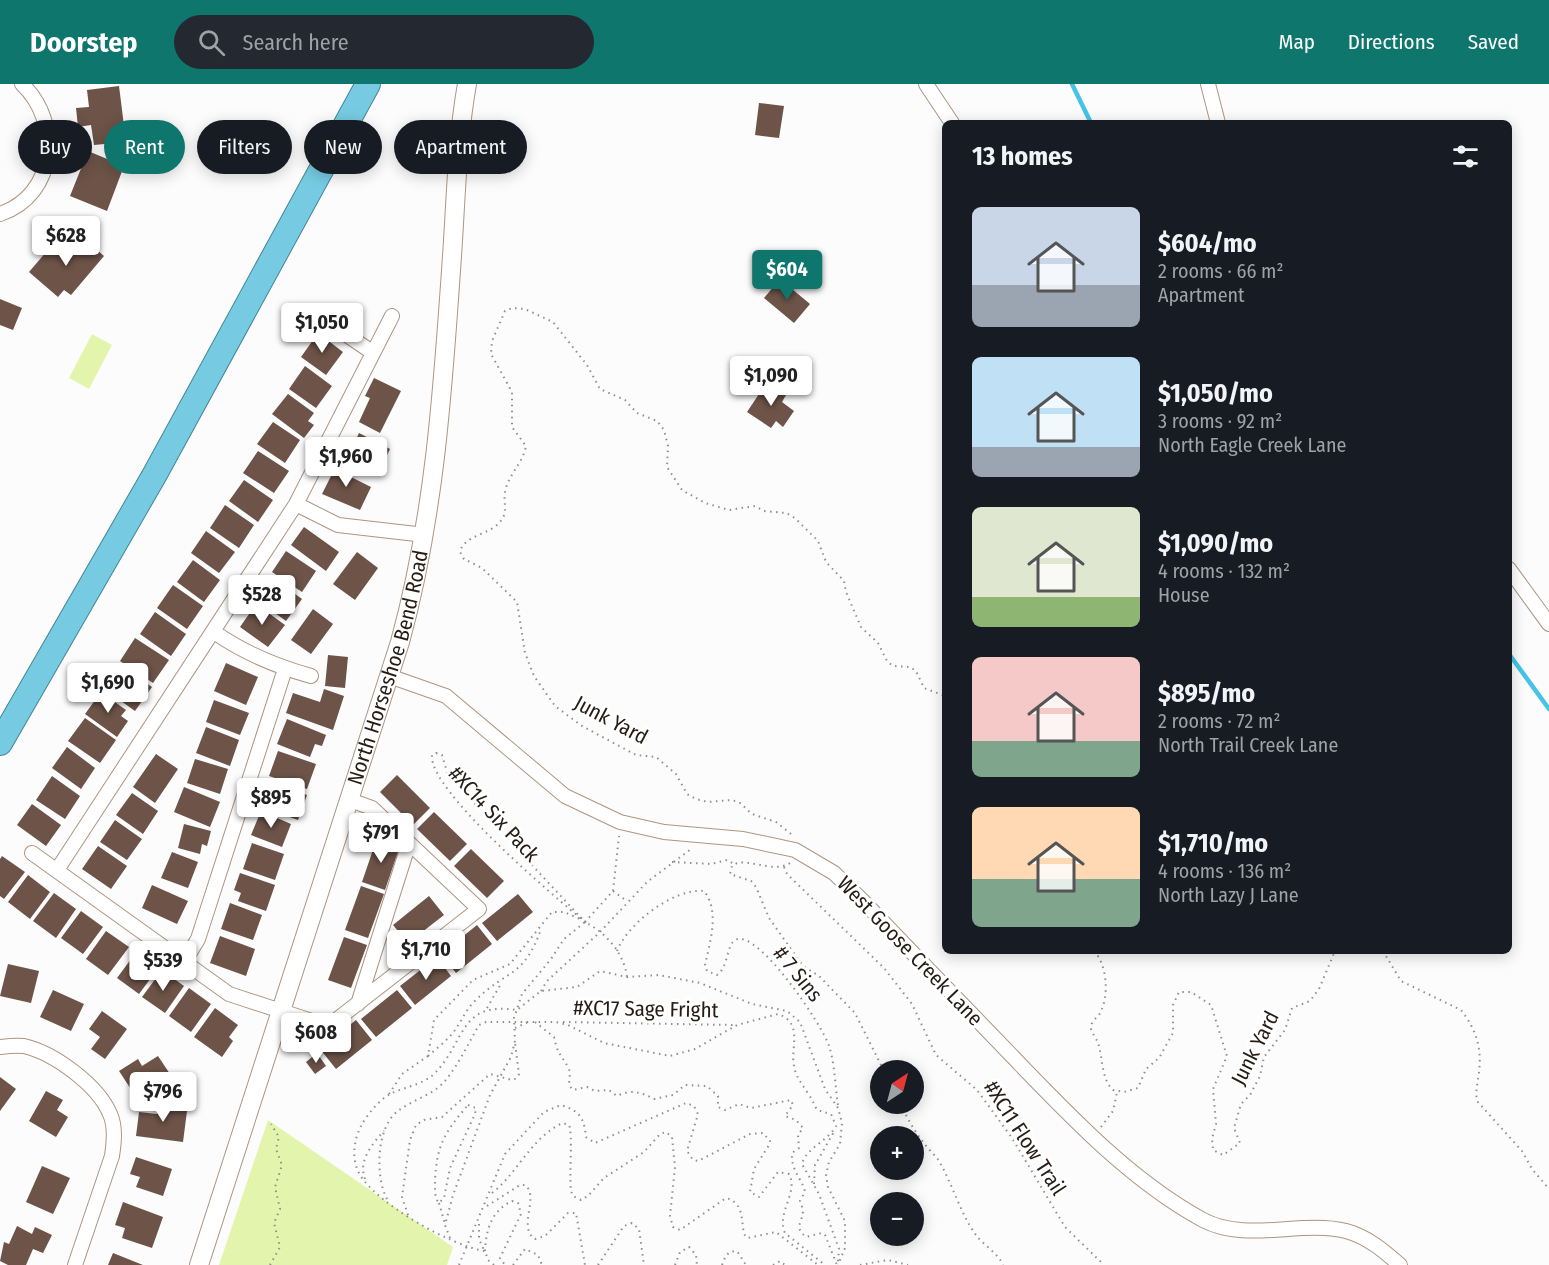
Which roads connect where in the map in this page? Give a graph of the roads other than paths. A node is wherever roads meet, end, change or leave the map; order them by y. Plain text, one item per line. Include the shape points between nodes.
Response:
1 (22, 84) edge
2 (368, 84) edge
3 (467, 84) edge
4 (926, 84) edge
5 (1208, 84) edge
6 (950, 120) edge
7 (1217, 120) edge
8 (0, 214) edge
9 (392, 316) dead end
10 (338, 329) dead end
11 (372, 352) junction
12 (296, 504) junction
13 (425, 535) junction
14 (1512, 573) edge
15 (1549, 624) edge
16 (214, 632) junction
17 (285, 669) junction
18 (311, 676) dead end
19 (389, 676) junction
20 (0, 743) edge
21 (350, 800) junction
22 (409, 843) junction
23 (32, 852) dead end
24 (57, 870) junction
25 (184, 962) junction
26 (358, 1004) junction
27 (281, 1012) junction
28 (0, 1047) edge
29 (75, 1265) edge
30 (199, 1265) edge
31 (1400, 1265) edge

1 - 8 street via 34,95 45,115 50,138 47,161 38,183 23,200
2 - 20 highway via 126,525
3 - 13 street, North Horseshoe Bend Road via 438,440
4 - 6 street
5 - 7 street
9 - 11 street
10 - 11 street
11 - 12 street
12 - 13 street via 338,525
12 - 16 street
13 - 19 street, North Horseshoe Bend Road
14 - 15 street
16 - 17 street via 238,649
16 - 24 street
17 - 18 street
17 - 25 street via 198,939
19 - 21 street, North Horseshoe Bend Road
19 - 31 street, West Goose Creek Lane via 446,696 565,796 620,822 795,850 834,873 1094,1137 1172,1202 1206,1221 1242,1231 1328,1228 1348,1232 1367,1239
21 - 22 street via 372,808
21 - 27 street, North Horseshoe Bend Road
22 - 26 street
22 - 26 street via 479,909
23 - 24 street
24 - 25 street
25 - 27 street via 229,994
26 - 27 street via 335,1021 321,1024
27 - 30 street, North Horseshoe Bend Road
28 - 29 street via 22,1046 42,1052 99,1093 111,1116 112,1156

